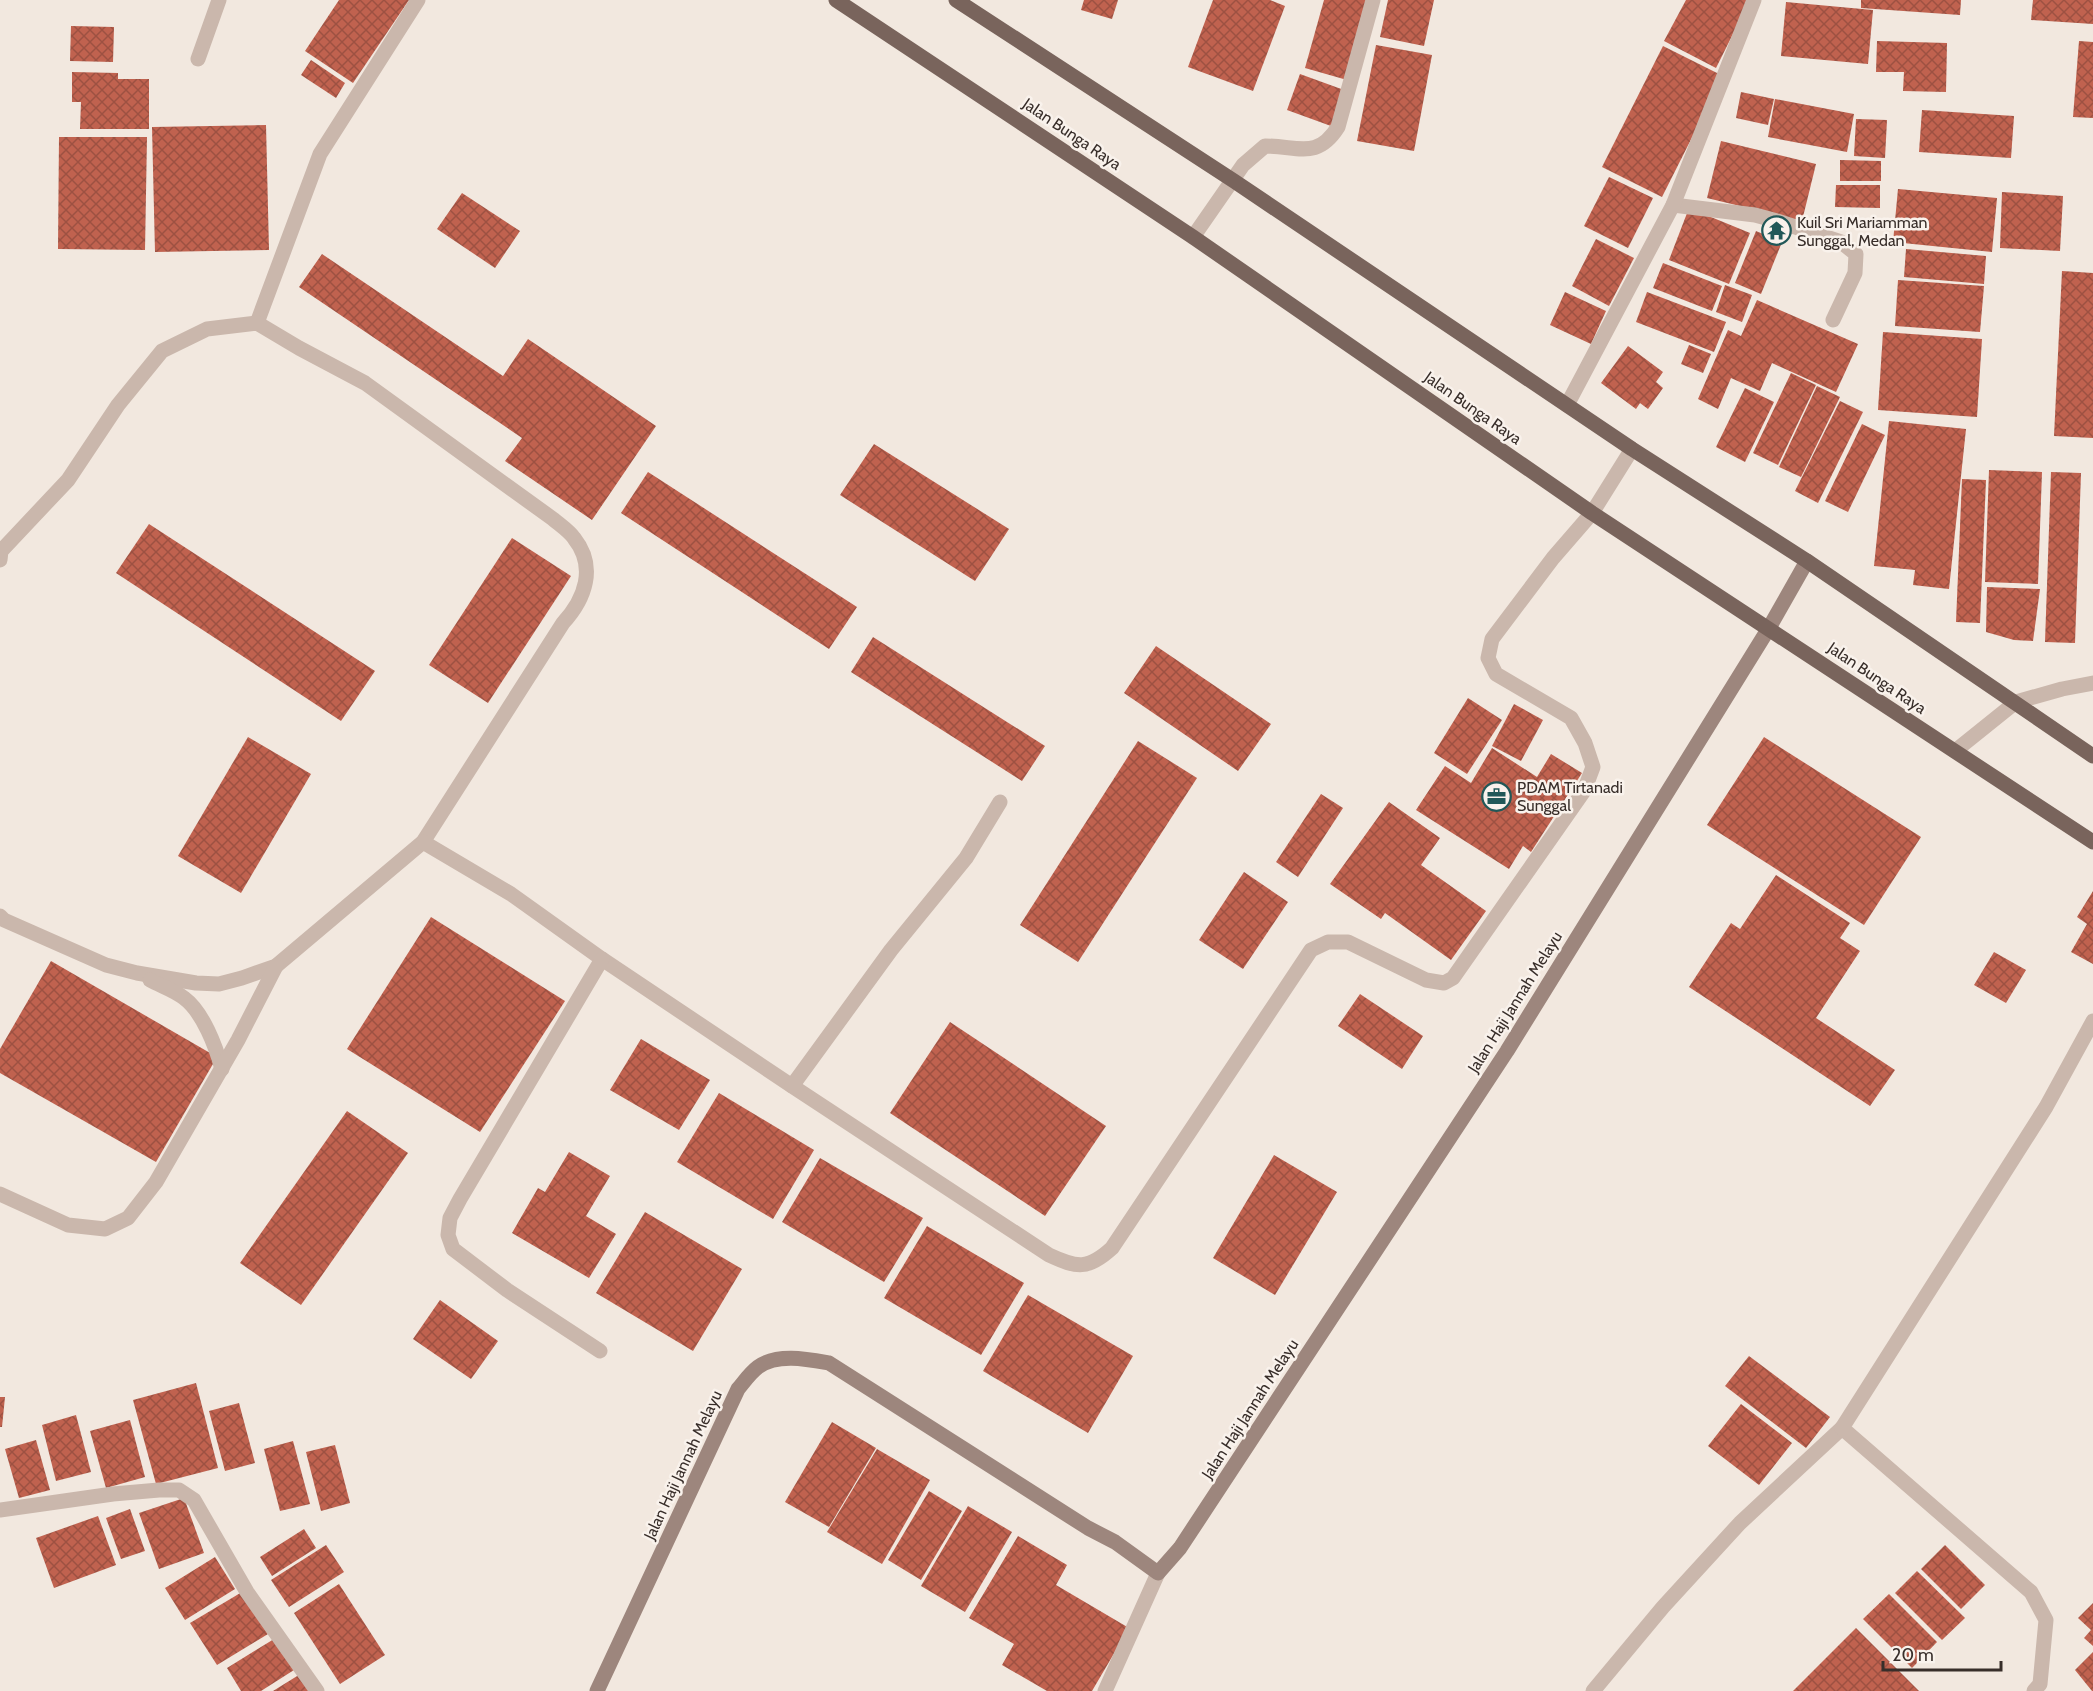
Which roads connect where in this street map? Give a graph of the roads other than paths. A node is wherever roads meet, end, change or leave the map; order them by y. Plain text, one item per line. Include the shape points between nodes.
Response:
1 (219, 0) edge
2 (418, 0) edge
3 (836, 0) edge
4 (956, 0) edge
5 (1373, 0) edge
6 (1754, 0) edge
7 (198, 59) dead end
8 (1234, 181) junction
9 (1673, 205) junction
10 (1193, 237) junction
11 (1833, 320) dead end
12 (257, 323) junction
13 (1567, 405) junction
14 (1632, 449) junction
15 (1592, 513) junction
16 (0, 551) edge
17 (0, 560) edge
18 (1807, 561) junction
19 (1769, 628) junction
20 (2093, 683) edge
21 (2016, 702) junction
22 (1955, 751) junction
23 (2093, 756) edge
24 (1000, 802) dead end
25 (423, 842) junction
26 (2093, 842) edge
27 (1, 921) edge
28 (602, 959) junction
29 (276, 966) junction
30 (137, 973) junction
31 (2093, 1021) edge
32 (222, 1068) junction
33 (792, 1086) junction
34 (0, 1194) edge
35 (600, 1351) dead end
36 (1842, 1428) junction
37 (0, 1510) edge
38 (1158, 1573) junction
39 (317, 1691) edge
40 (597, 1691) edge
41 (1105, 1691) edge
42 (1593, 1691) edge
43 (2034, 1691) edge

1 - 7 street
2 - 12 street via 320,154
3 - 10 main road, Jalan Bunga Raya
4 - 8 main road
5 - 8 street via 1338,127 1329,141 1318,148 1265,146 1244,165
6 - 9 street
8 - 10 street
8 - 13 main road
9 - 11 street via 1755,216 1841,242 1856,254 1855,273
9 - 13 street
10 - 15 main road, Jalan Bunga Raya
12 - 16 street via 207,328 162,351 118,405 68,480
12 - 25 street via 365,383 553,519 574,537 584,555 586,581 577,607
13 - 14 main road
14 - 15 street
14 - 18 main road
15 - 19 main road, Jalan Bunga Raya
15 - 33 street via 1492,639 1488,658 1496,674 1571,718 1593,767 1584,791 1453,978 1444,983 1426,980 1348,942 1328,942 1311,950 1112,1248 1101,1258 1085,1266 1070,1265 1049,1255
16 - 17 street
18 - 19 main road, Jalan Haji Jannah Melayu
18 - 21 main road
19 - 22 main road, Jalan Bunga Raya
19 - 38 main road, Jalan Haji Jannah Melayu via 1507,1051 1180,1548
20 - 21 street
21 - 22 street
21 - 23 main road
22 - 26 main road, Jalan Bunga Raya
24 - 33 street via 966,858 891,950
25 - 28 street via 511,894
25 - 29 street
27 - 30 street via 106,965
28 - 33 street
28 - 35 street via 460,1199 450,1218 448,1235 453,1249 469,1262
29 - 30 street via 219,984
29 - 32 street
30 - 32 street via 185,998 201,1018
31 - 36 street via 2046,1107
32 - 34 street via 156,1182 128,1218 105,1229 68,1225
36 - 42 street via 1740,1523
36 - 43 street via 2031,1592 2046,1620 2040,1684
37 - 39 street via 113,1494 179,1490 194,1500 247,1592
38 - 40 main road, Jalan Haji Jannah Melayu via 829,1363 801,1358 777,1360 758,1367 738,1389
38 - 41 street

